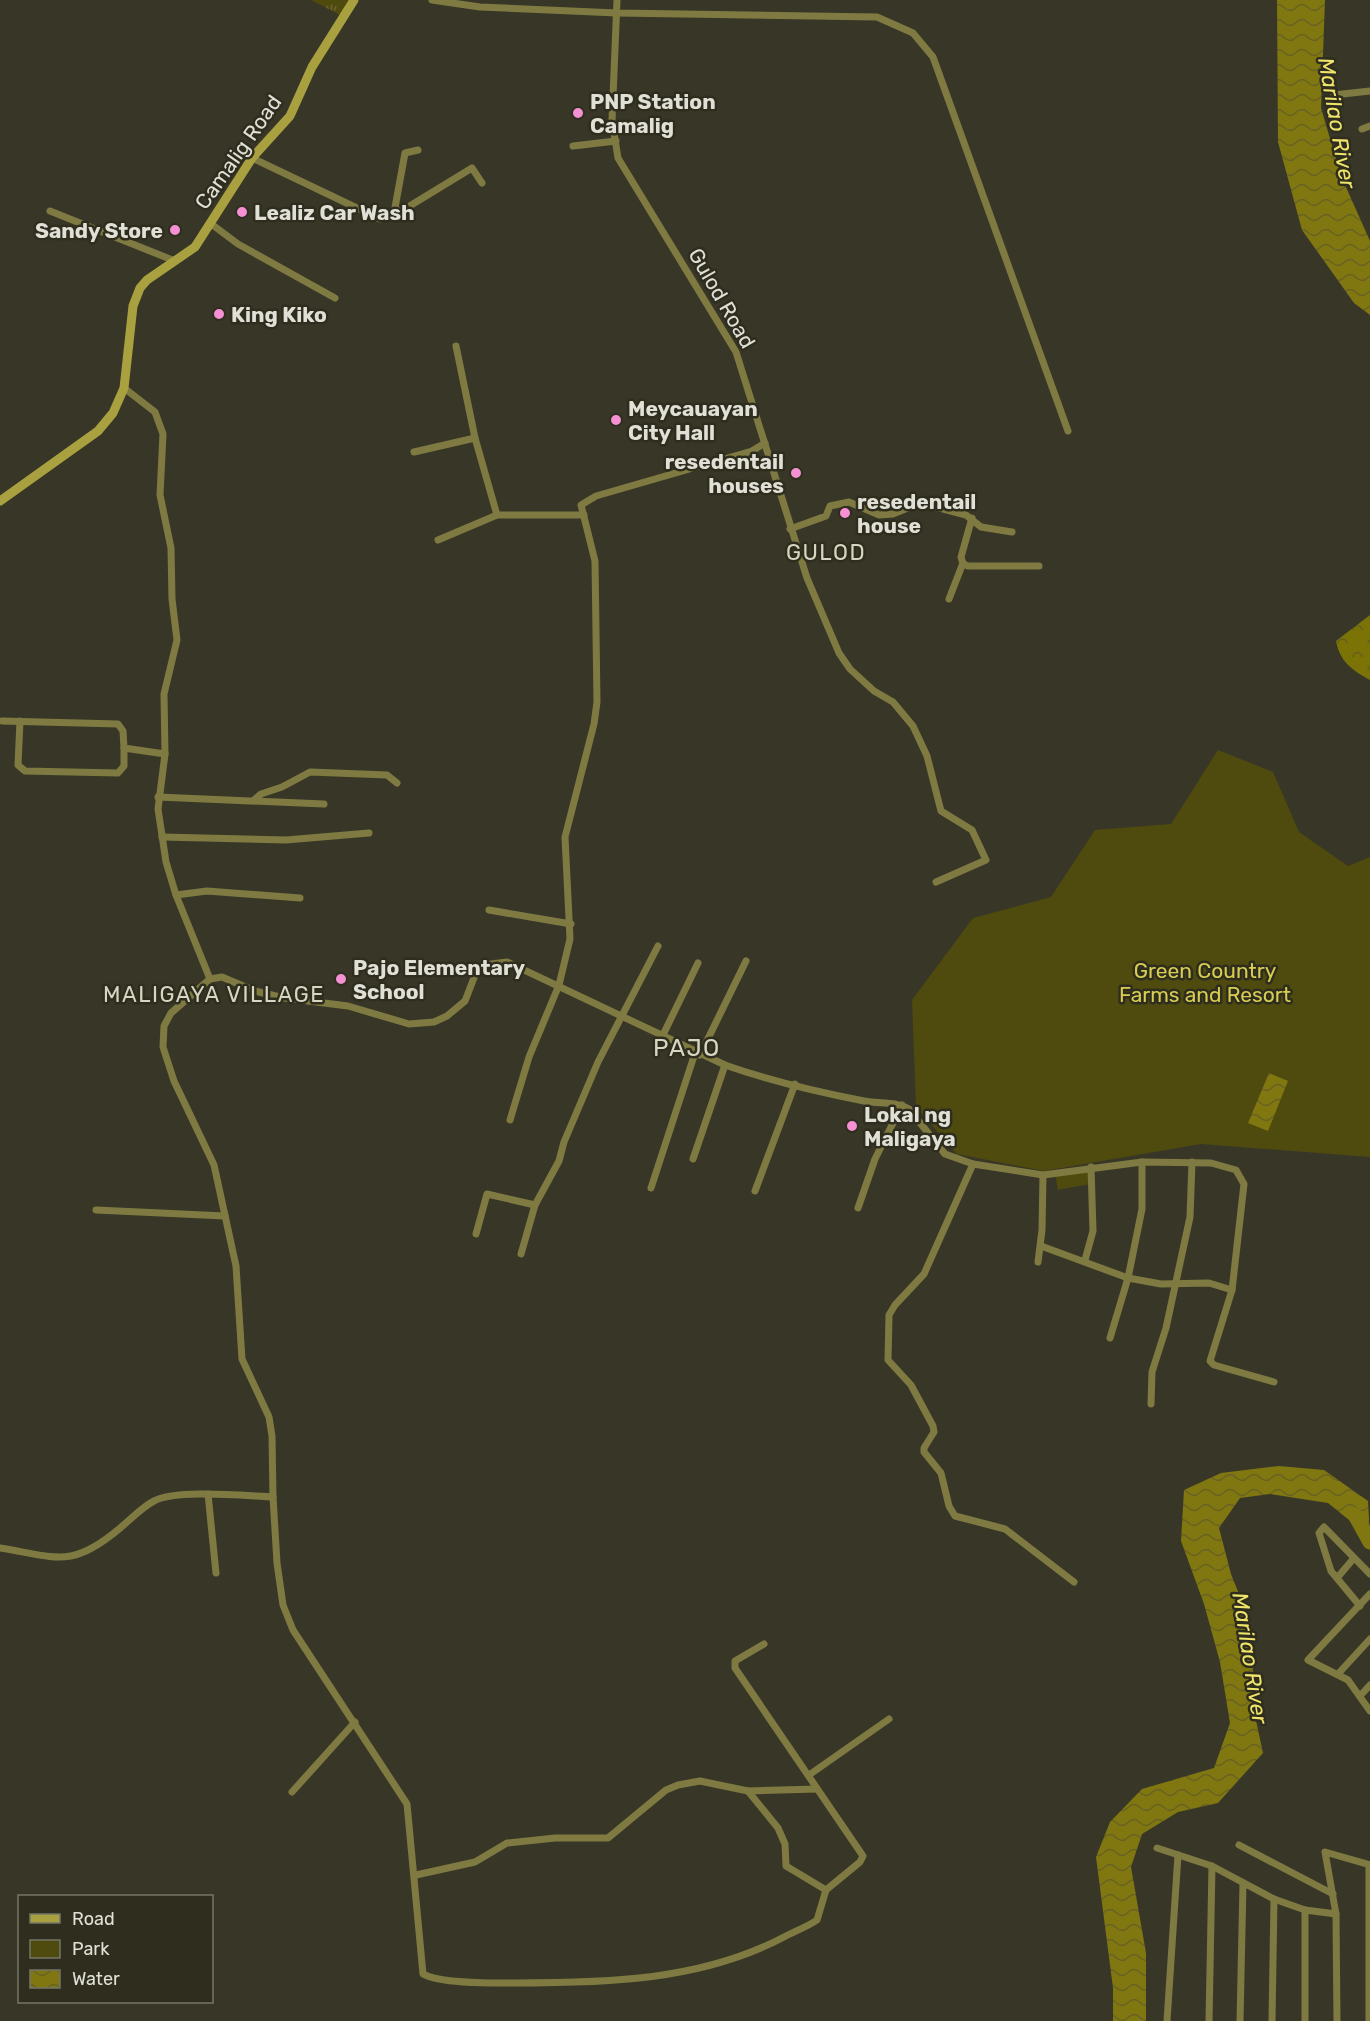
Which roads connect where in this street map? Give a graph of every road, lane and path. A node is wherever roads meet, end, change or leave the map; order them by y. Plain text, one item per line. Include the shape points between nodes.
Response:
1 (354, 0) edge
2 (432, 0) edge
3 (617, 0) edge
4 (617, 13) junction
5 (1370, 91) edge
6 (1334, 95) dead end
7 (1370, 126) edge
8 (1362, 129) dead end
9 (616, 141) junction
10 (573, 146) dead end
11 (418, 150) dead end
12 (252, 158) junction
13 (482, 183) dead end
14 (50, 211) dead end
15 (394, 213) junction
16 (210, 223) junction
17 (175, 261) junction
18 (335, 298) dead end
19 (456, 346) dead end
20 (124, 388) junction
21 (1068, 431) dead end
22 (475, 438) junction
23 (765, 443) junction
24 (414, 452) dead end
25 (0, 501) edge
26 (497, 515) junction
27 (584, 516) junction
28 (972, 518) junction
29 (790, 529) junction
30 (1012, 532) dead end
31 (438, 540) dead end
32 (963, 563) junction
33 (1039, 566) dead end
34 (949, 599) dead end
35 (2, 721) dead end
36 (20, 721) junction
37 (124, 748) junction
38 (165, 754) junction
39 (397, 783) dead end
40 (158, 796) junction
41 (254, 800) junction
42 (324, 804) dead end
43 (369, 833) dead end
44 (162, 837) junction
45 (936, 882) dead end
46 (176, 895) junction
47 (300, 898) dead end
48 (489, 910) dead end
49 (571, 924) junction
50 (658, 946) dead end
51 (746, 961) dead end
52 (698, 963) dead end
53 (210, 979) junction
54 (559, 985) junction
55 (621, 1018) junction
56 (662, 1038) junction
57 (697, 1054) junction
58 (725, 1065) junction
59 (795, 1084) junction
60 (902, 1105) junction
61 (510, 1120) dead end
62 (693, 1159) dead end
63 (1142, 1162) junction
64 (1192, 1162) junction
65 (973, 1164) junction
66 (1091, 1167) junction
67 (1043, 1175) junction
68 (651, 1188) dead end
69 (755, 1191) dead end
70 (535, 1205) junction
71 (858, 1208) dead end
72 (96, 1210) dead end
73 (225, 1216) junction
74 (476, 1234) dead end
75 (1041, 1246) junction
76 (521, 1254) dead end
77 (1085, 1260) junction
78 (1038, 1262) dead end
79 (1128, 1278) junction
80 (1176, 1283) junction
81 (1232, 1290) junction
82 (1110, 1338) dead end
83 (1274, 1382) dead end
84 (1151, 1404) dead end
85 (208, 1494) junction
86 (273, 1497) junction
87 (0, 1548) edge
88 (1354, 1558) junction
89 (216, 1573) dead end
90 (1370, 1574) edge
91 (1337, 1578) junction
92 (1074, 1582) dead end
93 (1370, 1594) edge
94 (1359, 1606) junction
95 (1370, 1639) edge
96 (764, 1644) dead end
97 (1338, 1674) junction
98 (1370, 1685) edge
99 (1360, 1696) junction
100 (1370, 1711) edge
101 (890, 1719) dead end
102 (355, 1722) junction
103 (809, 1775) junction
104 (817, 1789) junction
105 (748, 1791) junction
106 (292, 1792) dead end
107 (1239, 1845) dead end
108 (1157, 1848) dead end
109 (1178, 1855) junction
110 (1370, 1865) edge
111 (1212, 1866) junction
112 (416, 1875) junction
113 (1243, 1883) junction
114 (826, 1890) junction
115 (1333, 1894) junction
116 (1274, 1899) junction
117 (1305, 1910) junction
118 (1336, 1914) junction
119 (1167, 2021) edge
120 (1209, 2021) edge
121 (1240, 2021) edge
122 (1272, 2021) edge
123 (1305, 2021) edge
124 (1337, 2021) edge
125 (1369, 2021) edge

1 - 12 main road, Camalig Road via 312,67 290,116
2 - 4 street via 480,7
3 - 4 street, Gulod Road
4 - 9 street, Gulod Road via 612,121
4 - 21 street via 878,17 913,33 933,57
5 - 6 street
7 - 8 street
9 - 10 street
9 - 23 street, Gulod Road via 618,158 736,352
11 - 15 street via 405,153
12 - 15 street via 371,217 380,219
12 - 16 main road, Camalig Road
13 - 15 street via 472,168
14 - 17 street
16 - 17 main road, Camalig Road via 191,252
16 - 18 street via 238,244
17 - 20 main road, Camalig Road via 147,280 135,296
19 - 22 street
20 - 25 main road, Camalig Road via 113,412 98,430
20 - 38 street via 155,411 163,434 160,495 171,548 177,640 164,694
22 - 24 street
22 - 26 street
23 - 27 street via 752,451 596,496 581,505
23 - 29 street, Gulod Road
26 - 27 street
26 - 31 street
27 - 49 street via 595,561 597,702 565,837
28 - 29 street via 920,503 879,515 854,503 841,502 831,506 824,517
28 - 30 street via 981,527
28 - 32 street
29 - 45 street, Gulod Road via 816,604 839,653 850,669 874,692 893,702 913,726 927,756 941,811 972,830 986,860
32 - 33 street
32 - 34 street
35 - 36 street
36 - 37 street via 118,724 123,731
36 - 37 street via 18,765 25,771 118,773 124,766
37 - 38 street
38 - 40 street
39 - 41 street via 387,775 310,772
40 - 41 street
40 - 44 street
41 - 42 street
43 - 44 street via 286,840
44 - 46 street
46 - 47 street via 207,891
46 - 53 street
48 - 49 street
49 - 54 street
50 - 55 street
51 - 57 street
52 - 56 street
53 - 54 street via 222,977 262,993 348,1006 409,1024 434,1022 447,1016 465,1001 477,970 484,965 507,962
53 - 73 street via 171,1013 164,1026 163,1047 174,1081 214,1165
54 - 55 street
54 - 61 street via 532,1047
55 - 56 street
55 - 70 street via 580,1104 560,1161
56 - 57 street
57 - 58 street
57 - 68 street
58 - 59 street
58 - 62 street
59 - 60 street
59 - 69 street
60 - 65 street via 945,1154
60 - 71 street via 875,1159
63 - 64 street
63 - 66 street
63 - 79 street via 1142,1209
64 - 80 street via 1190,1217
64 - 81 street via 1221,1164 1236,1170 1244,1184
65 - 67 street
65 - 92 street via 924,1274 889,1315 886,1355 911,1385 933,1426 924,1452 941,1473 952,1512 960,1519 1005,1529
66 - 67 street
66 - 77 street via 1093,1231
67 - 75 street
70 - 74 street via 487,1194
70 - 76 street
72 - 73 street
73 - 86 street via 236,1266 242,1359 271,1426
75 - 77 street
75 - 78 street
77 - 79 street
79 - 80 street
79 - 82 street
80 - 81 street via 1209,1283
80 - 84 street via 1152,1372
81 - 83 street via 1210,1361
85 - 86 street
85 - 87 street via 153,1501 95,1549 80,1556 64,1558
85 - 89 street
86 - 102 street via 283,1605 294,1630
88 - 90 street
88 - 91 street
88 - 91 street via 1324,1527 1319,1533
91 - 94 street
93 - 94 street
94 - 97 street via 1308,1660
95 - 97 street
96 - 103 street via 735,1661 735,1668
97 - 99 street
98 - 99 street
99 - 100 street
101 - 103 street
102 - 106 street
102 - 112 street via 407,1804
103 - 104 street
104 - 105 street
104 - 114 street via 863,1856
105 - 112 street via 700,1781 678,1785 666,1790 608,1838 507,1843 475,1862
105 - 114 street via 778,1828 785,1844 786,1866
107 - 115 street
108 - 109 street
109 - 111 street
109 - 119 street
110 - 115 street via 1325,1852
110 - 125 street
111 - 113 street
111 - 120 street
112 - 114 street via 423,1974 477,1983 600,1983 719,1964 758,1951 812,1923 819,1915
113 - 116 street
113 - 121 street
115 - 118 street
116 - 117 street
116 - 122 street
117 - 118 street
117 - 123 street
118 - 124 street

